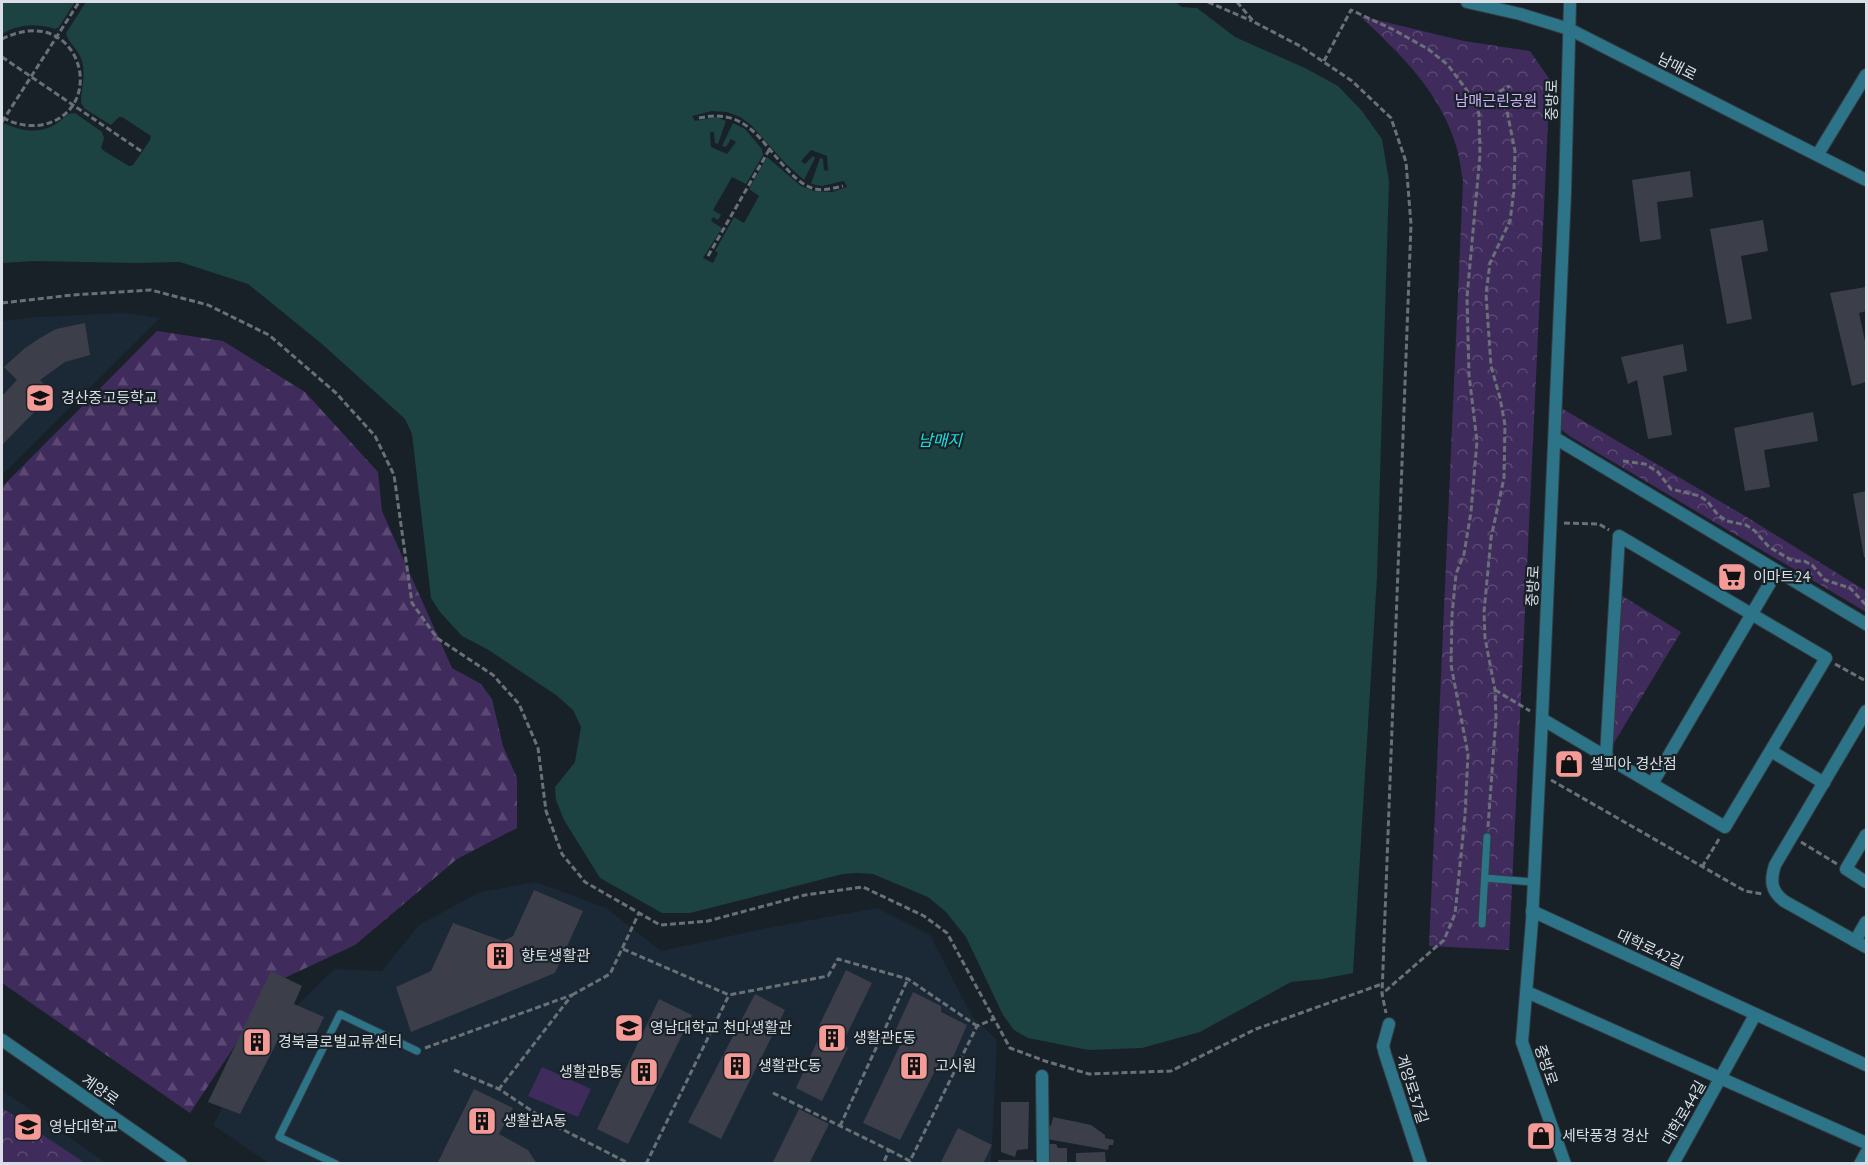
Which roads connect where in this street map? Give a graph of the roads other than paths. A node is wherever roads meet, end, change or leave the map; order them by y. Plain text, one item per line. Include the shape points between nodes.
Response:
1 (1467, 2) edge
2 (1570, 2) edge
3 (1569, 29) junction
4 (1866, 75) edge
5 (1818, 154) junction
6 (1866, 180) edge
7 (1555, 438) junction
8 (1777, 571) junction
9 (1752, 614) junction
10 (1866, 624) edge
11 (1866, 711) edge
12 (1542, 719) junction
13 (1771, 751) junction
14 (1606, 756) junction
15 (1824, 783) junction
16 (1652, 784) junction
17 (1866, 835) edge
18 (1487, 837) road end
19 (1485, 878) junction
20 (1533, 882) junction
21 (1866, 882) edge
22 (1532, 911) junction
23 (1866, 922) edge
24 (1482, 924) dead end
25 (1861, 944) edge
26 (1527, 992) junction
27 (1755, 1015) junction
28 (1389, 1024) road end
29 (2, 1040) edge
30 (417, 1051) road end
31 (1866, 1065) edge
32 (1042, 1076) dead end
33 (1722, 1078) junction
34 (1866, 1143) edge
35 (1866, 1153) edge
36 (181, 1164) edge
37 (336, 1164) edge
38 (1043, 1164) edge
39 (1421, 1164) edge
40 (1565, 1164) edge
41 (1673, 1164) edge
42 (1860, 1164) edge

1 - 3 street, 남매로
2 - 3 street, 중방로
3 - 5 street, 남매로
3 - 7 street, 중방로
4 - 5 street
5 - 6 street, 남매로
7 - 8 street
7 - 12 street, 중방로
8 - 9 street
8 - 10 street
9 - 13 street via 1826,658
9 - 14 street via 1619,536
9 - 16 street
11 - 15 street
12 - 14 street
12 - 20 street, 중방로
13 - 15 street
13 - 16 street via 1725,827
14 - 16 street
15 - 25 street via 1775,865 1771,884 1776,896
17 - 21 street via 1846,869
18 - 19 lane
19 - 20 lane
19 - 24 lane
20 - 22 street, 중방로
22 - 26 street, 중방로
22 - 27 street, 대학로42길
23 - 25 street
26 - 33 street
26 - 40 street, 중방로 via 1522,1042
27 - 31 street, 대학로42길
27 - 33 street
28 - 39 street, 계양로37길 via 1383,1046
29 - 36 street, 계양로
30 - 37 lane via 340,1014 279,1137
32 - 38 street
33 - 34 street
33 - 41 street, 대학로44길
35 - 42 street

